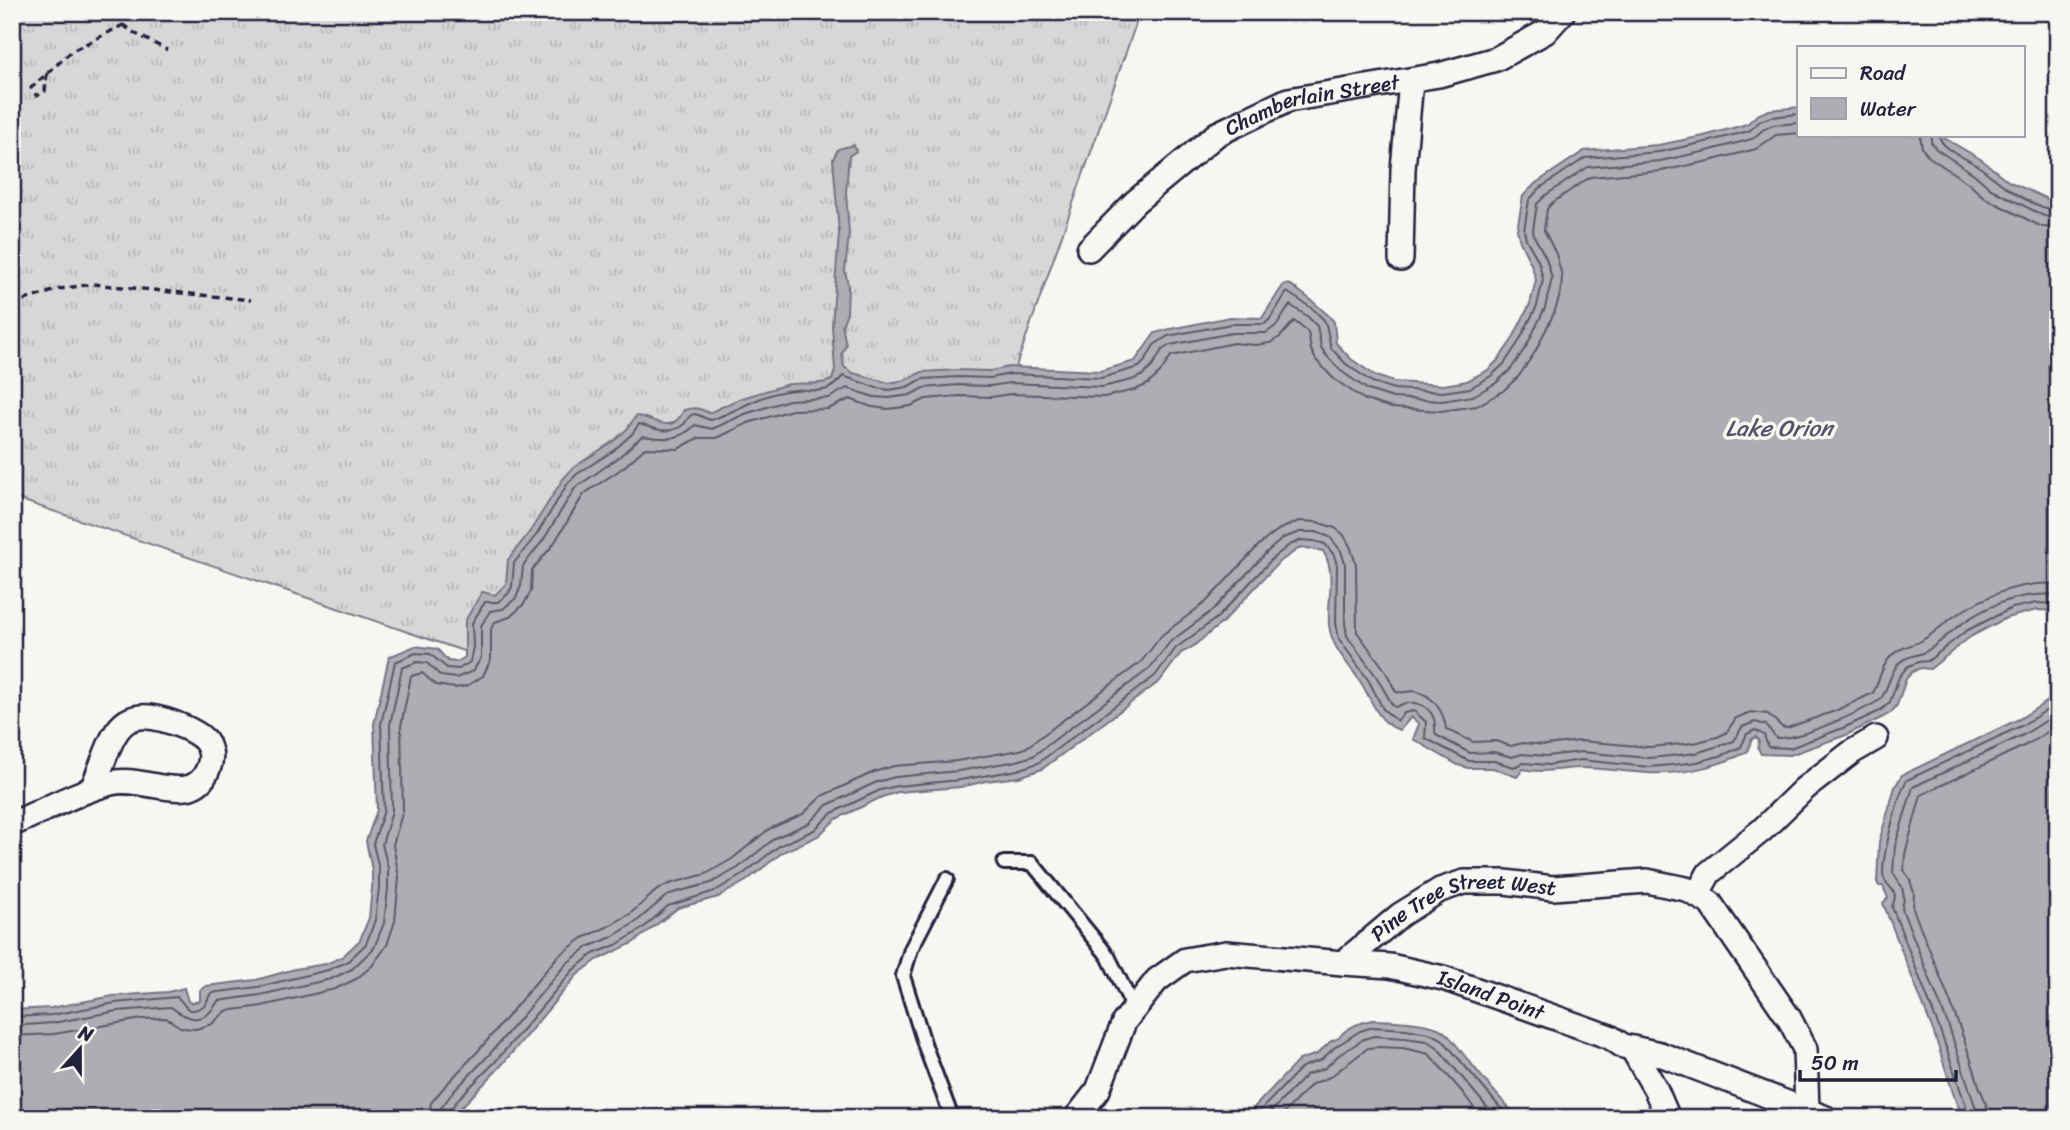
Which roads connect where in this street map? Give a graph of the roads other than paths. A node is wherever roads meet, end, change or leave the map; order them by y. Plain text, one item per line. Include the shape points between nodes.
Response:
1 (1563, 12) edge
2 (1411, 81) junction
3 (1089, 249) dead end
4 (1401, 259) dead end
5 (1876, 738) dead end
6 (92, 789) junction
7 (12, 824) edge
8 (1004, 863) dead end
9 (947, 878) dead end
10 (1697, 895) junction
11 (1343, 963) junction
12 (1134, 1009) junction
13 (1632, 1048) junction
14 (1816, 1114) edge
15 (952, 1118) edge
16 (1076, 1118) edge
17 (1668, 1118) edge

1 - 2 street, Chamberlain Street via 1545,32 1496,59
2 - 3 street, Chamberlain Street via 1288,100 1217,134 1135,202
2 - 4 street
5 - 10 street via 1804,789 1709,873
6 - 6 street via 125,780 170,788 198,786 211,763 211,752 196,733 138,715 128,719 112,739
6 - 7 street
8 - 12 lane via 1032,863 1108,956
9 - 15 lane via 911,949 903,976
10 - 11 street, Pine Tree Street West via 1647,881 1553,888 1464,882 1440,890 1400,915
10 - 14 street, Pine Tree Street West via 1710,903 1789,1018 1805,1049
11 - 12 street, Pine Tree Street West via 1226,953 1185,960 1157,980
11 - 13 street, Island Point via 1390,966 1443,978
12 - 16 street, Pine Tree Street West via 1124,1022 1098,1090
13 - 14 street, Island Point via 1660,1054
13 - 17 street

